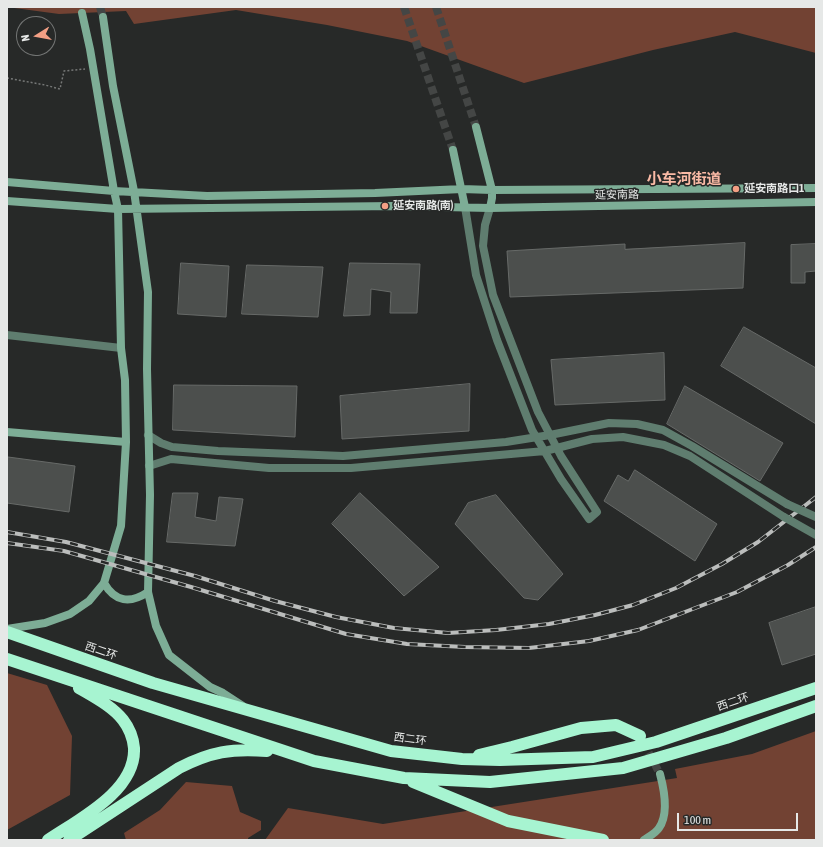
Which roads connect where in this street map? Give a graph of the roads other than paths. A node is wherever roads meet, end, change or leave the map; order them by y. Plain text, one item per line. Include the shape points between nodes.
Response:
1 (82, 13) dead end
2 (103, 17) tunnel mouth
3 (476, 127) tunnel mouth
4 (453, 150) tunnel mouth
5 (7, 182) edge
6 (816, 188) edge
7 (462, 189) junction
8 (492, 190) junction
9 (114, 191) junction
10 (134, 191) junction
11 (7, 201) edge
12 (816, 202) edge
13 (465, 207) junction
14 (136, 208) junction
15 (490, 208) junction
16 (118, 209) junction
17 (7, 335) edge
18 (121, 348) junction
19 (7, 432) edge
20 (148, 435) junction
21 (550, 435) junction
22 (537, 437) junction
23 (126, 442) junction
24 (558, 448) junction
25 (545, 451) junction
26 (149, 466) junction
27 (816, 517) edge
28 (816, 535) edge
29 (104, 583) junction
30 (148, 592) junction
31 (7, 628) edge
32 (7, 632) edge
33 (7, 659) edge
34 (64, 678) junction
35 (816, 688) edge
36 (816, 706) edge
37 (252, 711) junction
38 (640, 736) tunnel mouth
39 (286, 752) junction
40 (462, 759) junction
41 (660, 774) tunnel mouth
42 (404, 778) junction
43 (48, 840) edge
44 (69, 840) edge
45 (603, 840) edge
46 (644, 840) edge

1 - 9 street
2 - 10 street via 113,86
3 - 8 street
4 - 7 street
5 - 9 street
6 - 8 street
7 - 8 street
7 - 10 street via 207,196
7 - 13 street
8 - 15 street
9 - 10 street
9 - 16 street
10 - 14 street
11 - 16 street, 延安南路
12 - 15 street, 延安南路
13 - 14 street, 延安南路
13 - 15 street, 延安南路
13 - 22 street via 476,275 497,340
14 - 16 street, 延安南路
14 - 20 street via 148,292
15 - 21 street via 485,225 484,246 493,295 538,412
16 - 18 street
17 - 18 street
18 - 23 street via 125,380
19 - 23 street
20 - 22 street via 172,447 343,456
20 - 26 street
21 - 22 street
21 - 24 street
21 - 27 street, bridge via 609,423 637,424 663,430 787,504
22 - 25 street
23 - 29 street via 121,526
24 - 25 street
24 - 25 street via 597,512 589,519
24 - 28 street, bridge via 592,439 624,437 664,445 690,456
25 - 26 street via 351,468 269,468 171,459
26 - 30 street
29 - 30 street via 117,597 128,600 138,599
29 - 31 street via 89,601 70,614 45,623
30 - 37 street via 156,626 169,655 210,687
32 - 37 highway, 西二环 via 153,683
33 - 34 highway
34 - 39 highway
34 - 43 highway via 106,705 122,719 131,732 134,754 130,770 108,800
35 - 40 highway, 西二环 via 656,742 594,757
36 - 42 highway via 726,738 623,768 490,782
37 - 40 highway, 西二环 via 391,751
38 - 40 highway via 616,725 581,728
39 - 42 highway via 314,761
39 - 44 highway via 233,750 194,760
41 - 46 street via 665,812 659,829
42 - 45 highway via 508,821

